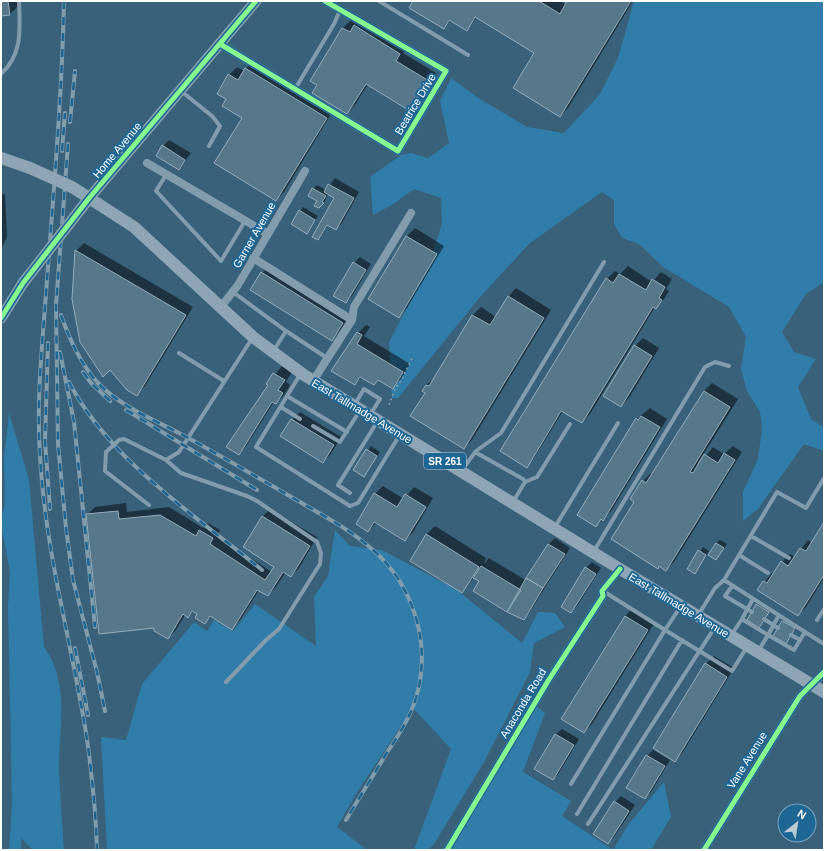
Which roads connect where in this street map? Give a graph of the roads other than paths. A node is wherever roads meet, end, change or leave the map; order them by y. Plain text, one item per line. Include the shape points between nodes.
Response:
1 (19, 1) edge
2 (256, 1) edge
3 (325, 1) edge
4 (379, 1) edge
5 (340, 10) junction
6 (220, 44) junction
7 (468, 55) dead end
8 (1, 74) edge
9 (294, 90) junction
10 (180, 91) junction
11 (209, 146) dead end
12 (1, 158) edge
13 (147, 163) dead end
14 (305, 170) dead end
15 (166, 175) junction
16 (90, 197) junction
17 (411, 213) dead end
18 (245, 221) junction
19 (268, 234) junction
20 (254, 258) junction
21 (604, 262) dead end
22 (233, 291) junction
23 (220, 308) junction
24 (1, 318) edge
25 (352, 320) junction
26 (286, 331) junction
27 (253, 337) junction
28 (272, 352) junction
29 (179, 353) dead end
30 (327, 358) junction
31 (729, 366) dead end
32 (301, 373) junction
33 (224, 381) junction
34 (313, 381) junction
35 (287, 396) junction
36 (281, 406) junction
37 (365, 413) junction
38 (300, 418) dead end
39 (618, 423) dead end
40 (570, 424) dead end
41 (313, 426) dead end
42 (347, 432) junction
43 (400, 434) junction
44 (475, 452) junction
45 (166, 460) junction
46 (461, 472) junction
47 (824, 478) edge
48 (525, 482) junction
49 (350, 492) dead end
50 (512, 503) junction
51 (149, 506) dead end
52 (554, 529) junction
53 (751, 536) junction
54 (593, 553) junction
55 (739, 555) junction
56 (789, 558) dead end
57 (620, 570) junction
58 (768, 573) dead end
59 (724, 580) junction
60 (732, 586) junction
61 (602, 591) junction
62 (754, 599) junction
63 (681, 606) junction
64 (747, 609) junction
65 (824, 609) edge
66 (752, 612) dead end
67 (779, 615) junction
68 (698, 616) junction
69 (742, 619) junction
70 (764, 619) dead end
71 (817, 620) dead end
72 (774, 625) junction
73 (716, 627) junction
74 (778, 628) dead end
75 (665, 630) junction
76 (805, 632) junction
77 (768, 635) junction
78 (791, 635) dead end
79 (731, 636) junction
80 (682, 640) junction
81 (800, 640) junction
82 (824, 644) edge
83 (753, 649) junction
84 (700, 651) junction
85 (824, 672) edge
86 (226, 682) dead end
87 (811, 684) junction
88 (824, 692) edge
89 (572, 784) dead end
90 (577, 814) dead end
91 (588, 824) dead end
92 (447, 850) edge
93 (704, 850) edge

1 - 8 lane via 19,45 13,60
2 - 6 street, Home Avenue
3 - 5 street, Beatrice Drive
4 - 7 lane
5 - 9 lane
5 - 9 street, Beatrice Drive via 446,71 398,152
6 - 9 street, Beatrice Drive
6 - 10 street, Home Avenue
10 - 11 lane via 212,116 220,126
10 - 16 street, Home Avenue
12 - 16 main road, East Tallmadge Avenue / SR 261, bridge via 30,168
13 - 15 street
14 - 19 street, Garner Avenue
15 - 18 street
15 - 18 lane via 156,191 221,261
16 - 23 main road, East Tallmadge Avenue / SR 261 via 149,240
16 - 24 street, Home Avenue, bridge via 23,283
17 - 25 street via 354,307
18 - 19 street
19 - 20 street, Garner Avenue
20 - 22 street, Garner Avenue
20 - 25 street
21 - 44 lane via 501,433
22 - 23 street, Garner Avenue
22 - 26 lane
23 - 27 main road, East Tallmadge Avenue / SR 261
25 - 30 street
26 - 28 lane
26 - 30 lane
27 - 28 main road, East Tallmadge Avenue / SR 261
27 - 33 lane
28 - 32 main road, East Tallmadge Avenue / SR 261
29 - 33 lane
30 - 34 street
31 - 54 lane via 715,362 705,367
32 - 34 main road, East Tallmadge Avenue / SR 261
32 - 35 lane
33 - 45 lane via 179,452
34 - 37 main road, East Tallmadge Avenue / SR 261
35 - 36 lane
35 - 42 lane
36 - 38 lane
36 - 43 lane via 256,447 350,506 358,503
37 - 37 lane via 380,398 364,389
37 - 42 lane
37 - 43 main road, East Tallmadge Avenue / SR 261
37 - 49 lane via 338,485
39 - 52 lane
40 - 48 lane via 537,477
41 - 42 lane via 340,442
43 - 46 main road, East Tallmadge Avenue / SR 261
44 - 46 lane
44 - 48 lane
45 - 51 lane via 124,439 119,440 106,452 105,471
45 - 86 lane via 180,473 258,501 317,542 321,553 320,564 279,629
46 - 50 main road, East Tallmadge Avenue / SR 261
47 - 53 lane via 806,508 777,492
48 - 50 lane
50 - 52 main road, East Tallmadge Avenue / SR 261
52 - 54 main road, East Tallmadge Avenue / SR 261
53 - 55 lane
53 - 56 lane
54 - 57 main road, East Tallmadge Avenue / SR 261
55 - 58 lane
55 - 59 lane
57 - 61 street, Anaconda Road
57 - 63 main road, East Tallmadge Avenue / SR 261
59 - 60 lane
59 - 68 lane via 715,588
60 - 62 lane
60 - 64 lane via 725,596
61 - 75 lane
61 - 92 street, Anaconda Road via 603,596 548,681
62 - 64 lane
62 - 67 lane
63 - 68 main road, East Tallmadge Avenue / SR 261
63 - 75 lane
64 - 66 lane
64 - 69 lane
65 - 71 lane
67 - 72 lane
67 - 76 lane
68 - 73 main road, East Tallmadge Avenue / SR 261
69 - 77 lane
69 - 79 lane
70 - 72 lane
72 - 74 lane
72 - 77 lane
73 - 79 main road, East Tallmadge Avenue / SR 261
73 - 84 lane
75 - 80 lane
75 - 89 lane
76 - 81 lane
76 - 82 lane
77 - 81 lane via 794,650
77 - 83 lane
78 - 81 lane
79 - 83 main road, East Tallmadge Avenue / SR 261
80 - 84 lane
80 - 90 lane
83 - 84 lane via 732,671
83 - 87 main road, East Tallmadge Avenue / SR 261
84 - 91 lane
85 - 87 street, Vane Avenue
87 - 88 main road, East Tallmadge Avenue / SR 261
87 - 93 street, Vane Avenue via 800,696

